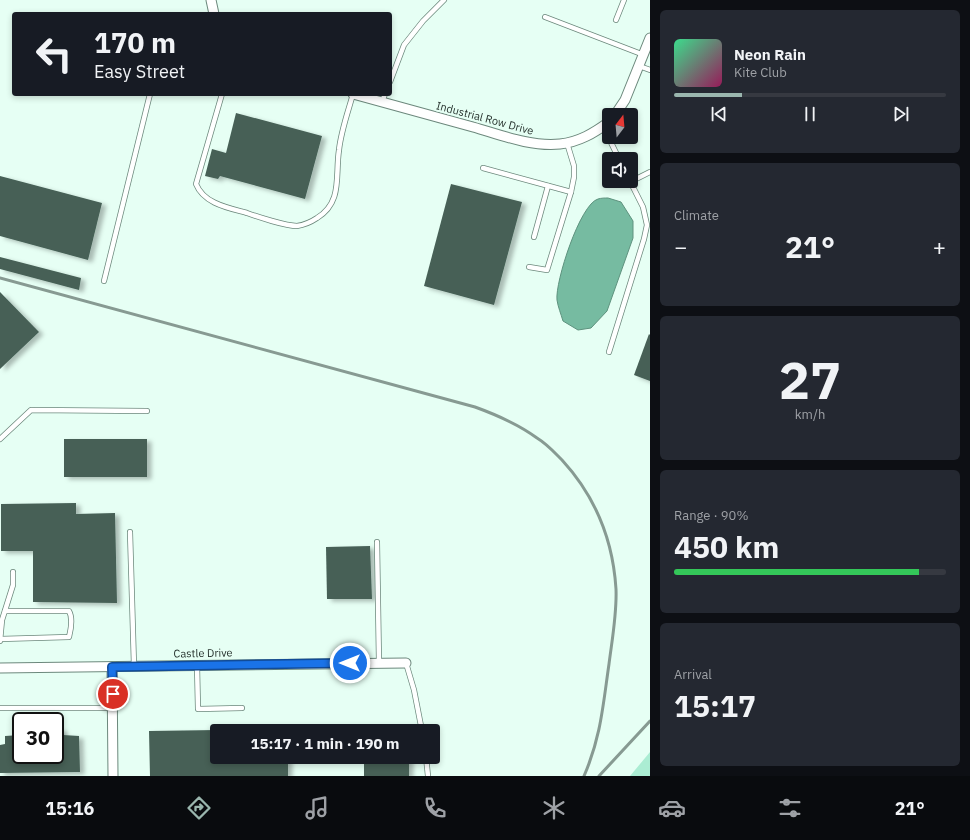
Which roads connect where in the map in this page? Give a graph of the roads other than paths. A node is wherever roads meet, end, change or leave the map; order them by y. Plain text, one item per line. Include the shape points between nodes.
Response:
1 (211, 0) edge
2 (444, 0) edge
3 (624, 0) edge
4 (214, 12) edge
5 (545, 16) dead end
6 (616, 20) dead end
7 (650, 38) edge
8 (644, 55) junction
9 (639, 66) junction
10 (650, 70) edge
11 (392, 77) edge
12 (150, 96) edge
13 (221, 96) edge
14 (352, 96) edge
15 (368, 96) edge
16 (384, 98) edge
17 (620, 108) edge
18 (602, 127) edge
19 (567, 143) junction
20 (483, 168) dead end
21 (650, 172) edge
22 (638, 177) edge
23 (548, 186) junction
24 (634, 188) edge
25 (571, 192) junction
26 (534, 237) dead end
27 (529, 267) dead end
28 (104, 281) dead end
29 (609, 352) dead end
30 (147, 411) dead end
31 (0, 439) edge
32 (130, 532) dead end
33 (377, 542) dead end
34 (13, 572) dead end
35 (5, 611) junction
36 (0, 639) edge
37 (0, 642) edge
38 (379, 663) junction
39 (406, 663) joint
40 (134, 666) junction
41 (197, 666) junction
42 (112, 667) junction
43 (0, 668) edge
44 (0, 708) edge
45 (113, 708) junction
46 (242, 708) dead end
47 (421, 724) edge
48 (427, 764) edge
49 (113, 776) edge
50 (428, 776) edge

1 - 4 street
2 - 11 lane via 422,21 404,45
3 - 6 lane
5 - 8 lane
7 - 8 street
8 - 9 street
9 - 10 lane
9 - 17 street
12 - 28 lane
13 - 14 lane via 196,184 198,190 213,203 296,226 311,222 320,216 334,199 339,150
15 - 16 street, Industrial Row Drive
16 - 19 street, Industrial Row Drive via 526,142
18 - 19 street, Industrial Row Drive via 586,137
19 - 25 lane via 574,166
20 - 23 lane
21 - 22 lane
23 - 25 lane
23 - 26 lane
24 - 29 lane via 643,207 647,225
25 - 27 lane via 547,270
30 - 31 lane via 31,410
32 - 40 lane
33 - 38 lane
34 - 35 lane via 13,584
35 - 36 lane
35 - 36 lane via 69,611 71,631 69,637
36 - 37 lane
38 - 39 street, Castle Drive
38 - 41 street, Castle Drive
39 - 47 lane
40 - 41 street, Castle Drive
40 - 42 street, Castle Drive
41 - 46 lane via 198,709
42 - 43 street, Castle Drive
42 - 45 street
44 - 45 lane
45 - 49 street
48 - 50 lane

